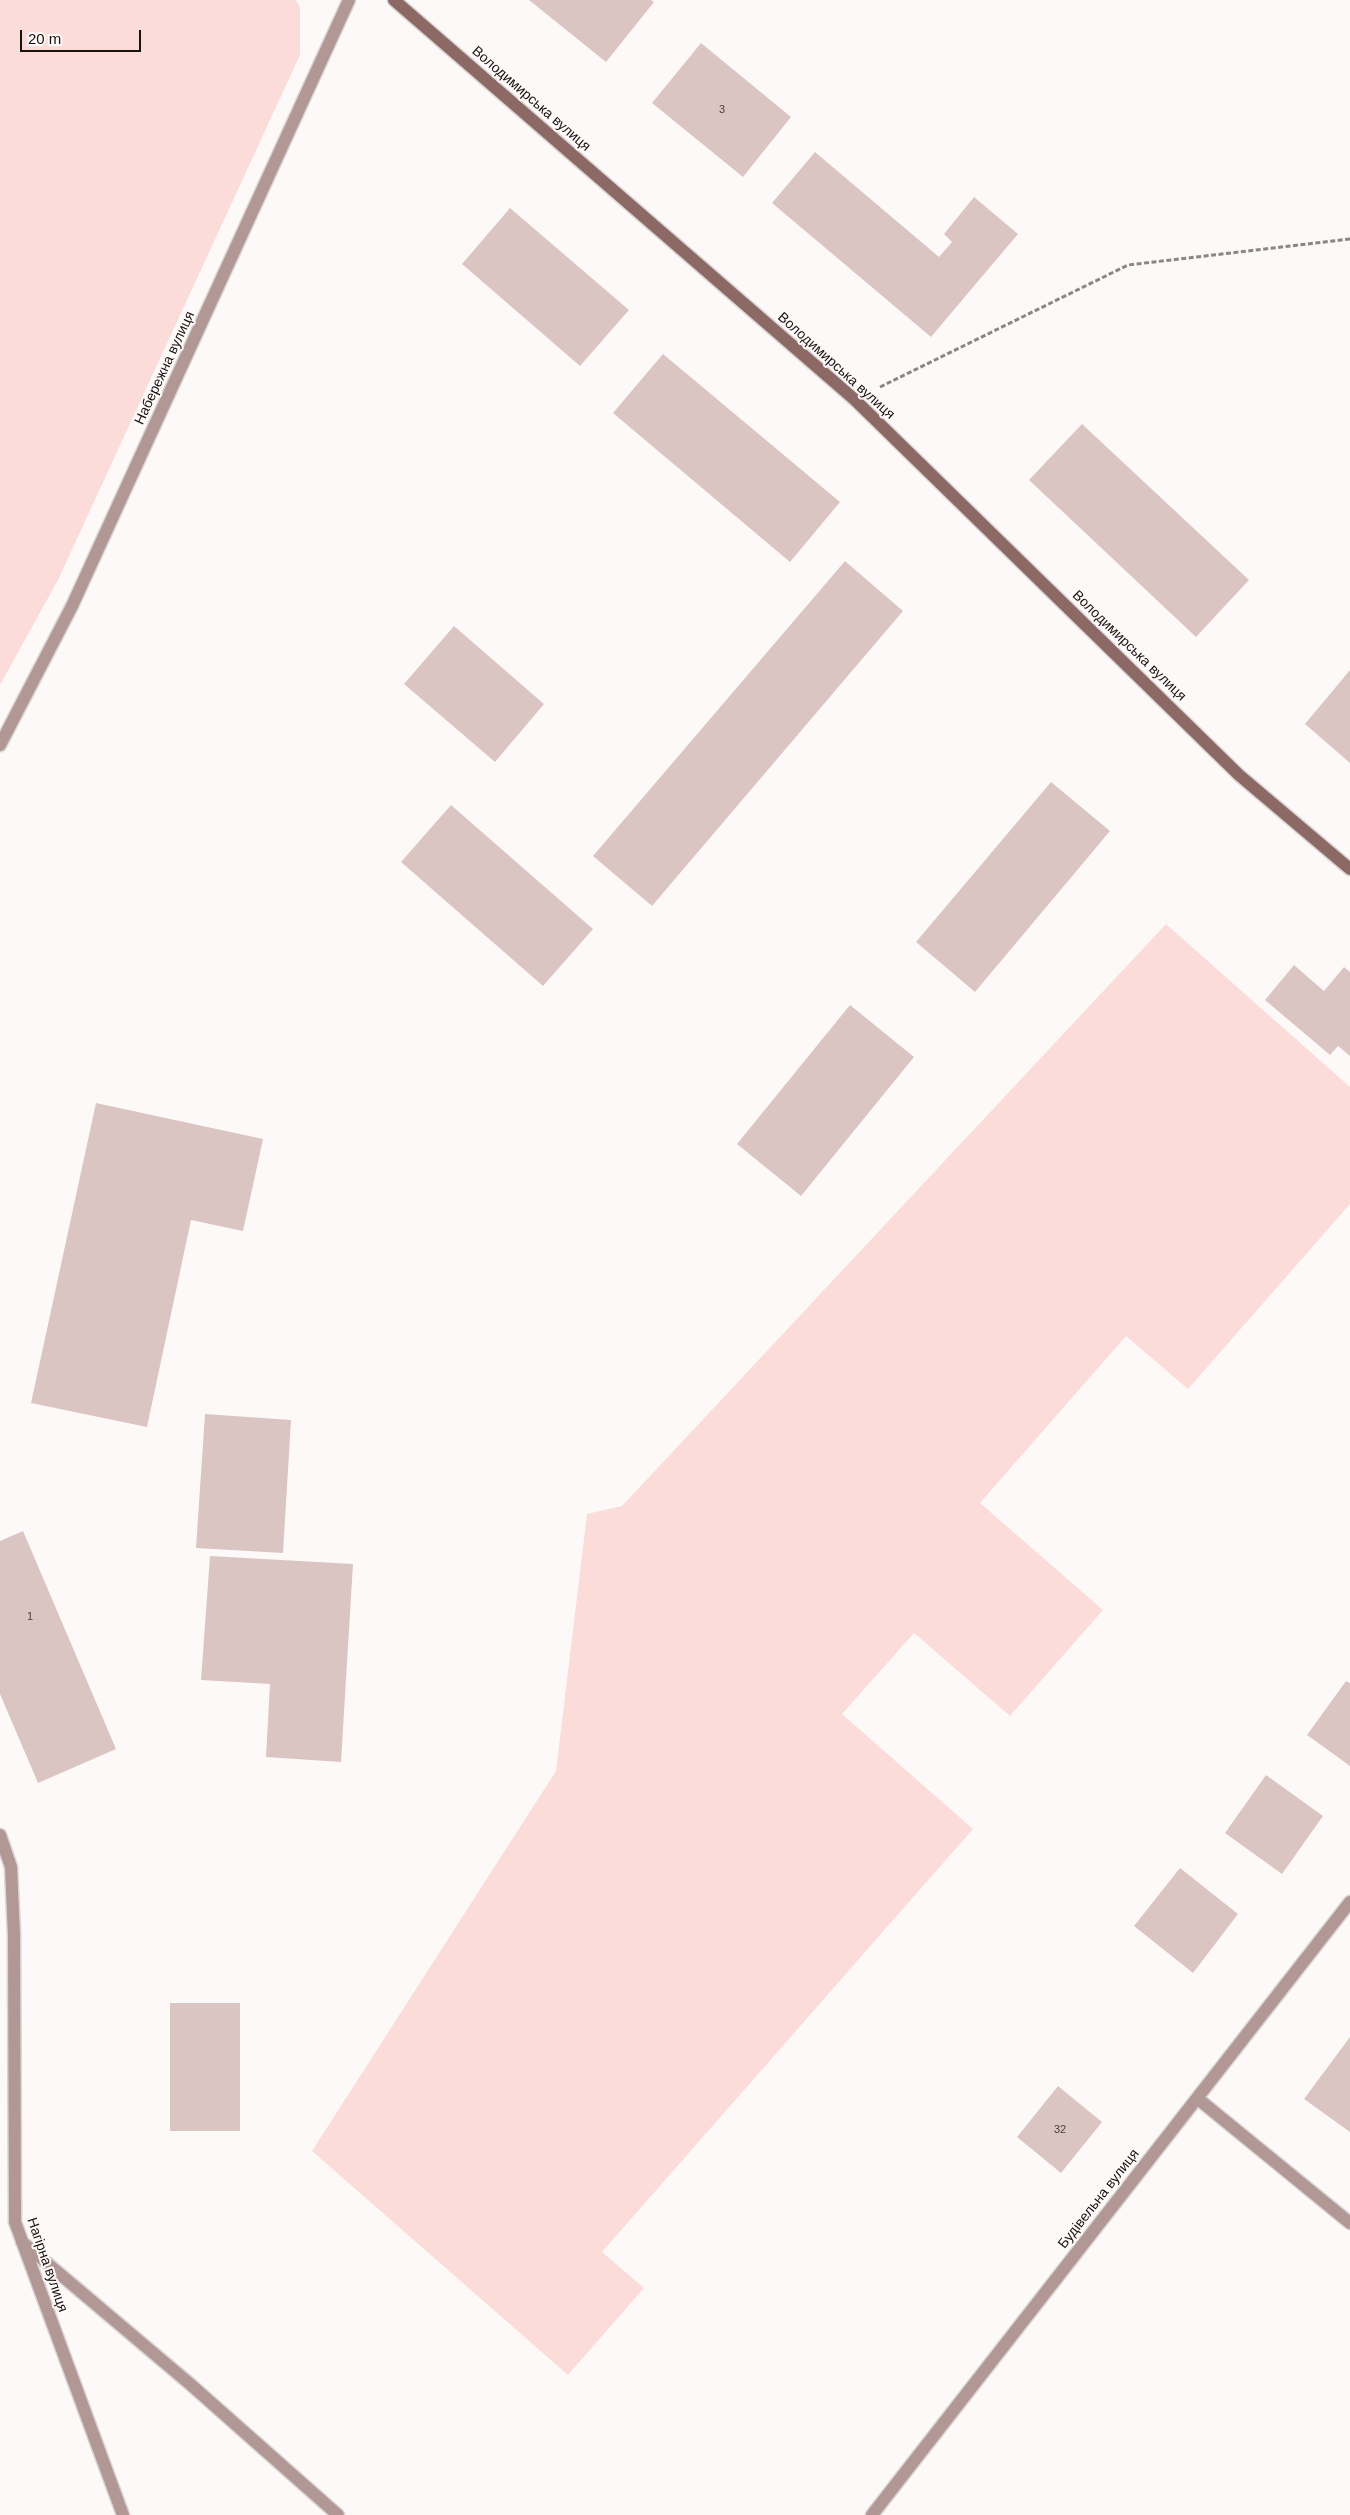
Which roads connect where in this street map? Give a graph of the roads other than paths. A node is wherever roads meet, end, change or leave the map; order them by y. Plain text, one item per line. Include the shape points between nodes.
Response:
1 (349, 0) edge
2 (394, 0) edge
3 (0, 745) edge
4 (1350, 869) edge
5 (0, 1834) edge
6 (1350, 1902) edge
7 (1197, 2098) junction
8 (1350, 2223) edge
9 (20, 2241) junction
10 (123, 2515) edge
11 (338, 2515) edge
12 (872, 2515) edge

1 - 3 street, Набережна вулиця via 72,606
2 - 4 street, Володимирська вулиця via 854,399 1239,775
5 - 9 street, Нагірна вулиця via 11,1867 14,2222
6 - 7 street, Будівельна вулиця
7 - 8 street
7 - 12 street, Будівельна вулиця
9 - 10 street, Нагірна вулиця
9 - 11 street via 190,2384

